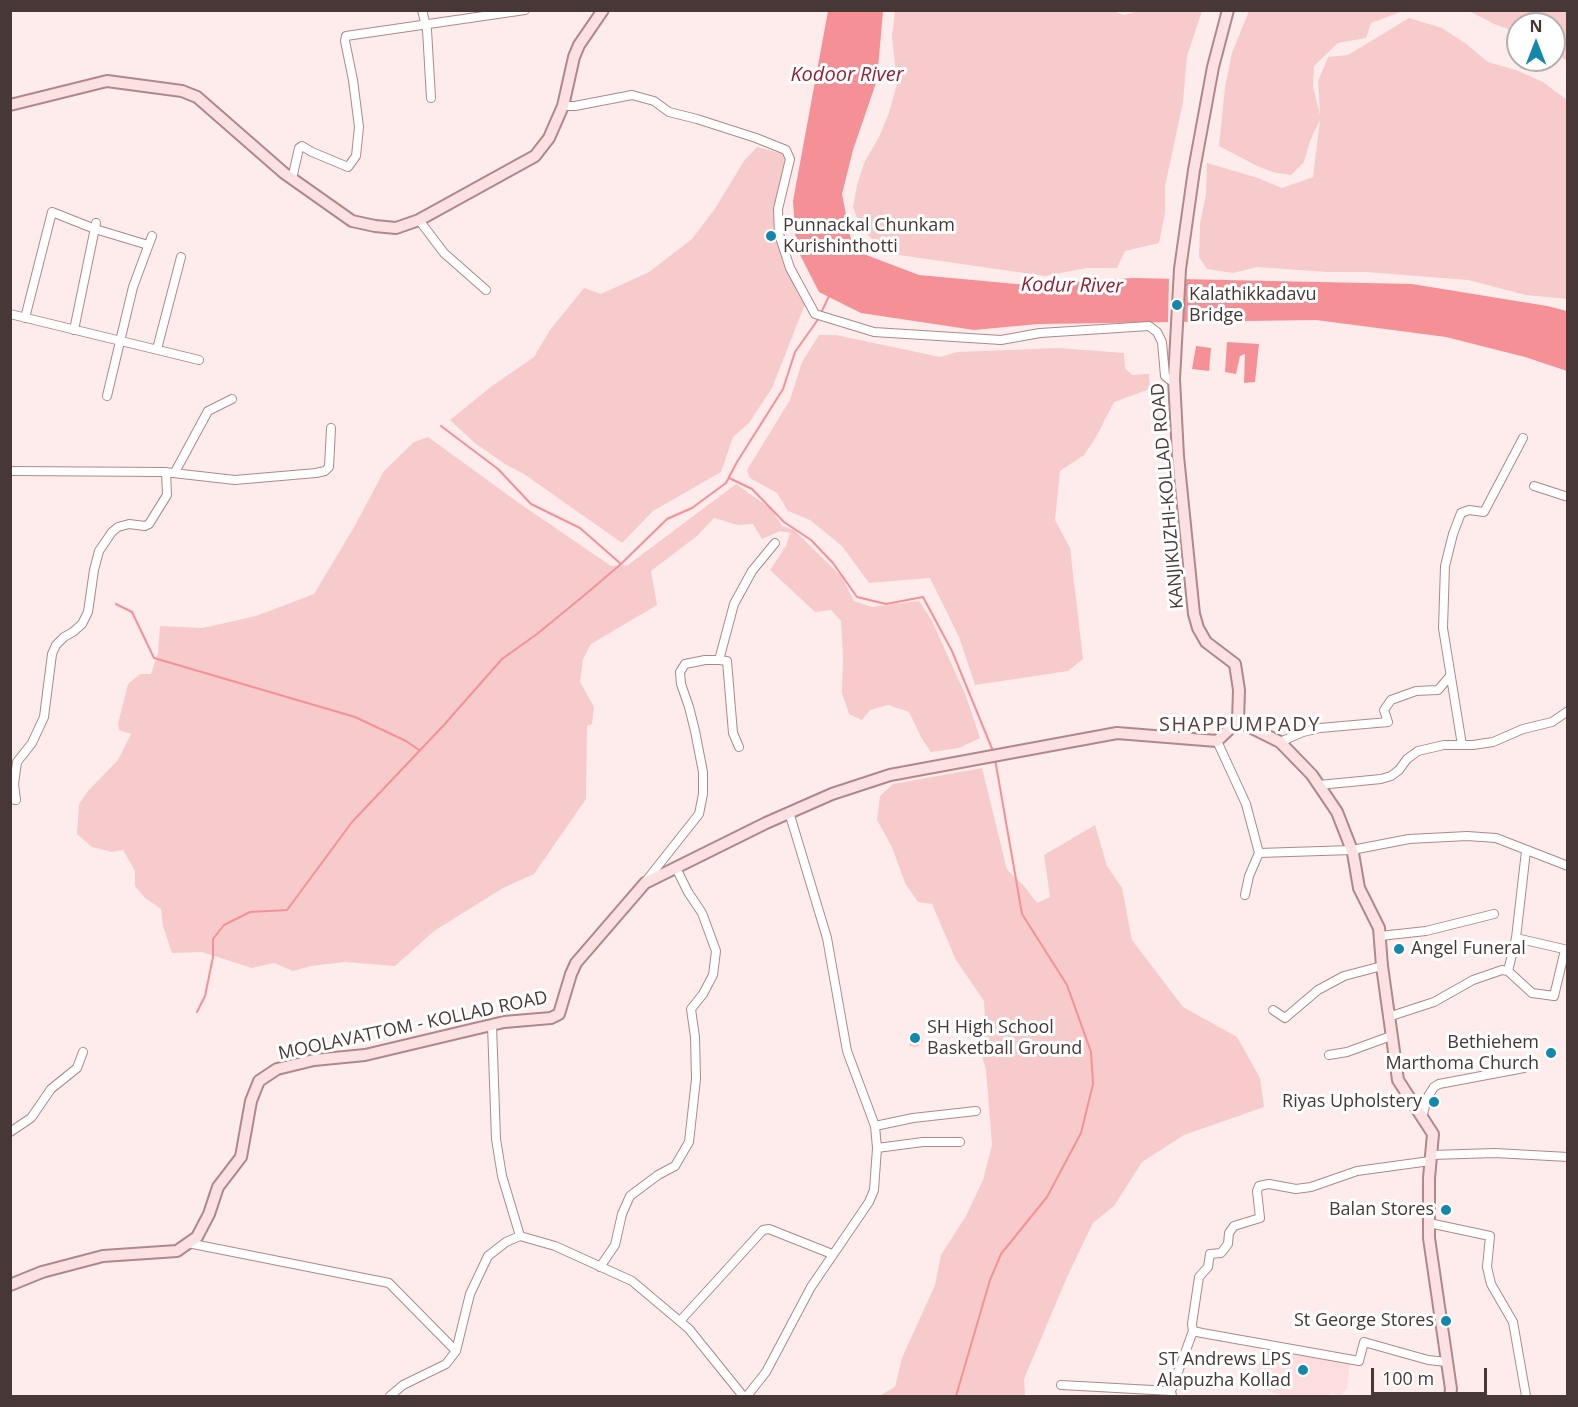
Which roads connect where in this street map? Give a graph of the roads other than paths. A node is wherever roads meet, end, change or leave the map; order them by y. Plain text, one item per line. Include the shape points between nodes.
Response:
1 (423, 10) edge
2 (525, 10) edge
3 (603, 10) edge
4 (1228, 10) edge
5 (426, 24) junction
6 (431, 98) dead end
7 (12, 104) edge
8 (563, 106) junction
9 (292, 179) junction
10 (419, 220) junction
11 (96, 226) junction
12 (152, 236) dead end
13 (148, 245) junction
14 (181, 257) dead end
15 (486, 290) dead end
16 (10, 314) edge
17 (25, 318) junction
18 (74, 330) junction
19 (121, 340) junction
20 (157, 349) junction
21 (199, 360) dead end
22 (1174, 379) junction
23 (106, 396) dead end
24 (232, 399) dead end
25 (331, 428) dead end
26 (1523, 438) dead end
27 (10, 471) edge
28 (166, 472) junction
29 (175, 472) junction
30 (1534, 486) dead end
31 (1568, 497) edge
32 (775, 543) dead end
33 (719, 660) junction
34 (1450, 676) junction
35 (1568, 711) edge
36 (1238, 721) junction
37 (1217, 741) junction
38 (1280, 742) junction
39 (1462, 745) junction
40 (739, 747) dead end
41 (1319, 785) junction
42 (10, 799) edge
43 (789, 812) junction
44 (1352, 849) junction
45 (1526, 851) junction
46 (1259, 853) junction
47 (1568, 866) edge
48 (676, 868) junction
49 (645, 883) junction
50 (1245, 895) dead end
51 (1494, 914) dead end
52 (1380, 936) junction
53 (1516, 938) junction
54 (1566, 950) edge
55 (1382, 966) junction
56 (1508, 971) junction
57 (1273, 1010) dead end
58 (1388, 1017) junction
59 (492, 1025) junction
60 (1391, 1036) junction
61 (83, 1052) dead end
62 (1329, 1055) dead end
63 (1524, 1068) dead end
64 (976, 1111) dead end
65 (1422, 1118) junction
66 (875, 1126) junction
67 (10, 1132) edge
68 (960, 1142) dead end
69 (876, 1148) junction
70 (1568, 1157) edge
71 (1430, 1158) junction
72 (1429, 1223) junction
73 (520, 1236) junction
74 (188, 1243) junction
75 (832, 1254) junction
76 (600, 1267) junction
77 (10, 1285) edge
78 (680, 1321) junction
79 (1193, 1331) junction
80 (456, 1351) junction
81 (1447, 1362) junction
82 (1061, 1385) dead end
83 (1171, 1394) edge
84 (390, 1396) edge
85 (745, 1396) edge
86 (1450, 1396) edge
87 (1526, 1396) edge

1 - 5 street
2 - 5 street
3 - 8 main road via 579,45
4 - 22 main road, KANJIKUZHI-KOLLAD ROAD via 1213,67 1179,269
5 - 6 street
5 - 9 street via 346,36 359,127 356,156 348,167 302,146
7 - 9 main road via 107,81 182,91 197,97
8 - 10 main road via 549,138 535,156
8 - 22 street via 632,95 654,101 669,112 786,150 790,159 778,208 780,234 790,268 815,314 874,332 1001,340 1040,333 1149,326 1162,342 1165,376
9 - 10 main road via 351,221 396,228
10 - 15 street via 444,253
11 - 13 street
11 - 17 street via 52,212
11 - 18 street
12 - 13 street
13 - 19 street
14 - 20 street
16 - 17 street
17 - 18 street
18 - 19 street
19 - 20 street
19 - 23 street
20 - 21 street
22 - 36 main road, KANJIKUZHI-KOLLAD ROAD via 1194,614 1206,642 1235,664
24 - 29 street via 208,411
25 - 29 street via 326,471 235,480
26 - 34 street via 1484,512 1463,511 1453,534 1443,596
27 - 28 street
28 - 29 street
28 - 42 street via 167,495 149,524 117,527 99,551 88,612 82,624 56,645 52,654 44,717 33,743 17,762 16,800
30 - 31 street
32 - 33 street via 752,571 734,604
33 - 40 street via 727,661 734,733
33 - 49 street via 685,664 680,672 703,772 703,794 699,814
34 - 38 street via 1438,690 1416,691 1391,700 1384,710 1389,722 1327,727
34 - 39 street
35 - 39 street via 1552,722 1509,737
36 - 37 main road
36 - 38 main road
37 - 43 main road, MOOLAVATTOM - KOLLAD ROAD via 1117,733 890,775
37 - 46 street via 1246,804
38 - 41 main road
39 - 41 street via 1418,751 1399,770 1381,779
41 - 44 main road via 1337,812
43 - 48 main road, MOOLAVATTOM - KOLLAD ROAD
43 - 66 street via 827,938 847,1051
44 - 45 street via 1409,839 1467,836 1496,838
44 - 46 street
44 - 52 main road via 1359,888
45 - 47 street
45 - 53 street
46 - 50 street
48 - 49 main road, MOOLAVATTOM - KOLLAD ROAD
48 - 76 street via 702,913 716,951 713,975 691,1009 696,1079 689,1142 675,1166 630,1196 615,1245
49 - 59 main road, MOOLAVATTOM - KOLLAD ROAD via 576,963 559,1014
51 - 52 street via 1426,931
52 - 55 main road
53 - 54 street
53 - 56 street
54 - 56 street via 1554,996 1532,993
55 - 57 street via 1344,976 1318,990 1285,1018
55 - 58 main road
56 - 58 street via 1484,975 1434,1002
58 - 60 main road
59 - 73 street via 496,1139 502,1176
59 - 74 main road, MOOLAVATTOM - KOLLAD ROAD via 364,1055 314,1060 278,1069 259,1081 251,1101 241,1157 218,1187 198,1237
60 - 62 street
60 - 65 main road via 1398,1080
61 - 67 street via 77,1068 51,1089 31,1118
63 - 65 street via 1439,1084 1427,1098
64 - 66 street
65 - 71 main road via 1433,1134
66 - 69 street
68 - 69 street
69 - 75 street via 872,1196
70 - 71 street via 1495,1153
71 - 72 main road
71 - 79 street via 1351,1173 1311,1187 1259,1186 1260,1218 1231,1229 1228,1244 1221,1253 1210,1254 1208,1267 1199,1277
72 - 81 main road
72 - 87 street via 1490,1236 1487,1267 1491,1284 1513,1322
73 - 76 street via 555,1246
73 - 80 street via 488,1256 470,1294
74 - 77 main road via 177,1251 94,1258
74 - 80 street via 389,1283
75 - 78 street via 763,1230
75 - 85 street via 766,1372
76 - 78 street via 632,1281
78 - 85 street
79 - 81 street via 1359,1360 1364,1342
79 - 83 street
80 - 84 street via 446,1364
81 - 86 main road
82 - 83 street

